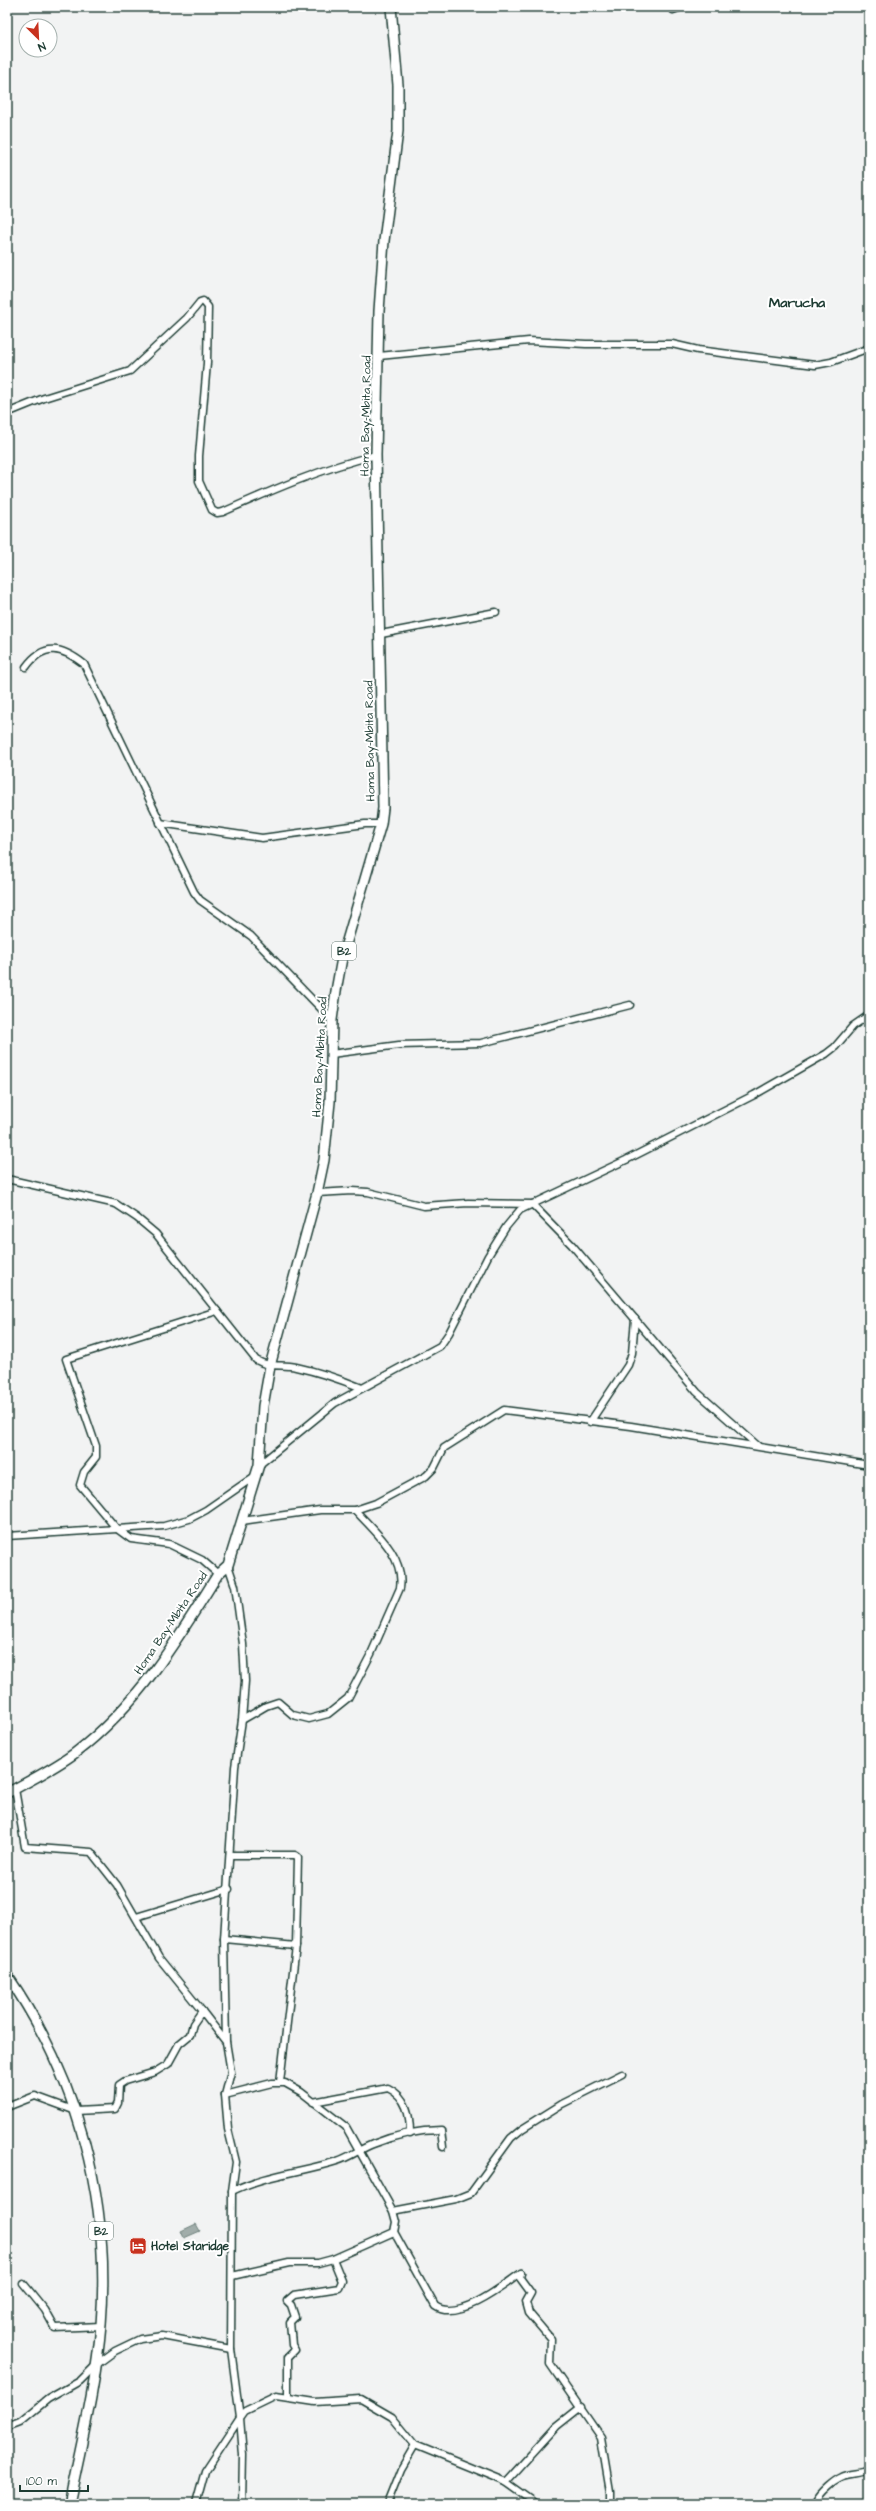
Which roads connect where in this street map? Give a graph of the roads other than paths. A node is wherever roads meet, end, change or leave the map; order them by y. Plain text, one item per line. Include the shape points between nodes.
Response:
1 (391, 7) edge
2 (669, 7) edge
3 (682, 7) edge
4 (869, 348) edge
5 (379, 356) junction
6 (7, 413) edge
7 (376, 455) junction
8 (496, 612) dead end
9 (381, 634) junction
10 (26, 667) dead end
11 (160, 823) junction
12 (381, 824) junction
13 (630, 1005) dead end
14 (869, 1016) edge
15 (332, 1020) junction
16 (331, 1054) junction
17 (7, 1179) edge
18 (317, 1193) junction
19 (532, 1204) junction
20 (217, 1311) junction
21 (634, 1319) junction
22 (270, 1366) junction
23 (362, 1388) junction
24 (590, 1422) junction
25 (758, 1446) junction
26 (259, 1465) junction
27 (869, 1465) edge
28 (255, 1476) junction
29 (355, 1510) junction
30 (242, 1521) junction
31 (116, 1528) junction
32 (7, 1536) edge
33 (228, 1565) junction
34 (218, 1574) junction
35 (242, 1720) junction
36 (11, 1791) edge
37 (231, 1855) junction
38 (229, 1889) junction
39 (136, 1917) junction
40 (224, 1939) junction
41 (296, 1946) junction
42 (7, 1975) edge
43 (202, 2010) junction
44 (226, 2042) junction
45 (622, 2074) dead end
46 (280, 2082) junction
47 (224, 2095) junction
48 (313, 2102) junction
49 (7, 2107) edge
50 (76, 2111) junction
51 (410, 2134) junction
52 (443, 2147) dead end
53 (359, 2151) junction
54 (232, 2191) junction
55 (393, 2211) junction
56 (394, 2232) junction
57 (333, 2259) junction
58 (232, 2276) junction
59 (23, 2283) dead end
60 (101, 2326) junction
61 (231, 2349) junction
62 (96, 2365) junction
63 (288, 2397) junction
64 (581, 2407) junction
65 (240, 2418) junction
66 (7, 2427) edge
67 (415, 2444) junction
68 (869, 2470) edge
69 (506, 2482) junction
70 (815, 2500) dead end
71 (69, 2504) edge
72 (196, 2504) edge
73 (242, 2504) edge
74 (387, 2504) edge
75 (537, 2504) edge
76 (610, 2504) edge

1 - 5 highway, Homa Bay-Mbita Road / B2 via 398,85 398,131 384,241
2 - 3 street via 673,10
4 - 5 street via 832,362 815,364 698,350 672,344 529,341
5 - 7 highway, Homa Bay-Mbita Road / B2
6 - 7 street via 44,398 130,371 187,318 200,302 203,302 208,307 207,363 199,481 212,510 222,512 271,490
7 - 9 highway, Homa Bay-Mbita Road / B2
8 - 9 street
9 - 12 highway, Homa Bay-Mbita Road / B2
10 - 11 street via 32,658 54,649 69,652 84,664
11 - 12 street via 262,838 359,824
11 - 15 street via 200,900 251,936
12 - 15 highway, Homa Bay-Mbita Road / B2 via 342,958
13 - 16 street via 481,1043 399,1045
14 - 19 street via 853,1026 826,1054 754,1095
15 - 16 highway, Homa Bay-Mbita Road / B2
16 - 18 highway, Homa Bay-Mbita Road / B2 via 330,1110
17 - 20 street via 67,1191 116,1204 127,1210 156,1234
18 - 19 street via 368,1192 424,1206 468,1203
18 - 22 highway, Homa Bay-Mbita Road / B2
19 - 21 street via 572,1245
19 - 23 street via 520,1210 506,1227 440,1346
20 - 22 street via 256,1360
20 - 31 street via 66,1358 96,1446 96,1457 84,1472 80,1485
21 - 24 street via 632,1353 628,1365
21 - 25 street via 697,1392
22 - 23 street via 294,1366
22 - 26 highway, Homa Bay-Mbita Road / B2 via 263,1406
23 - 26 street via 335,1403
24 - 25 street
24 - 29 street via 504,1410 444,1448 434,1468 426,1476 376,1503
25 - 27 street
26 - 28 highway, Homa Bay-Mbita Road / B2
28 - 30 highway, Homa Bay-Mbita Road / B2
28 - 31 street via 189,1519 164,1526
29 - 30 street via 320,1510
29 - 35 street via 387,1546 400,1566 402,1578 374,1648 348,1698 328,1714 309,1719 292,1715 278,1702
30 - 33 highway, Homa Bay-Mbita Road / B2
31 - 32 street
31 - 34 street via 131,1538 170,1544
33 - 34 highway, Homa Bay-Mbita Road
33 - 35 street via 243,1644 245,1681
34 - 36 highway, Homa Bay-Mbita Road via 160,1662 118,1716 74,1754
35 - 37 street via 235,1767
36 - 39 street via 25,1847 91,1852 117,1885
37 - 38 street
37 - 41 street via 298,1857
38 - 39 street
38 - 40 street
39 - 43 street via 159,1958
40 - 41 street
40 - 44 street
41 - 46 street
42 - 50 highway, B2 via 40,2027
43 - 44 street
43 - 50 street via 193,2024 190,2035 179,2044 168,2064 155,2072 121,2083 117,2089 118,2103 114,2109
44 - 47 street via 231,2072
45 - 55 street via 562,2104 522,2129 511,2138 471,2192 456,2199
46 - 47 street
46 - 48 street via 290,2084
47 - 54 street via 228,2129 236,2162
48 - 51 street via 388,2088 404,2100 410,2116
48 - 53 street via 346,2127
49 - 50 street via 35,2096
50 - 60 highway, B2 via 93,2173 98,2205 103,2268
51 - 52 street via 441,2130
51 - 53 street via 384,2140
53 - 54 street via 318,2167 250,2182
53 - 55 street
54 - 58 street
55 - 56 street via 396,2222
56 - 57 street
56 - 64 street via 434,2306 445,2312 454,2311 481,2299 521,2273 520,2278 531,2293 526,2302 529,2313 551,2339 550,2364
57 - 58 street via 318,2263 289,2263
57 - 63 street via 342,2281 339,2288 294,2295 287,2301 295,2317 290,2322 292,2345 295,2350 288,2356
58 - 61 street
59 - 60 street via 45,2310 55,2328
60 - 62 highway, B2
61 - 62 street via 162,2336 152,2337 116,2351
61 - 65 street via 235,2397
62 - 66 street via 80,2381 48,2399 20,2422
62 - 71 highway, B2
63 - 65 street via 276,2396 245,2411
63 - 67 street via 315,2402 361,2399 392,2417
64 - 69 street via 557,2426
64 - 76 street via 601,2438
65 - 72 street via 205,2471
65 - 73 street
67 - 69 street
67 - 74 street via 401,2469
68 - 70 street via 840,2477
69 - 75 street

